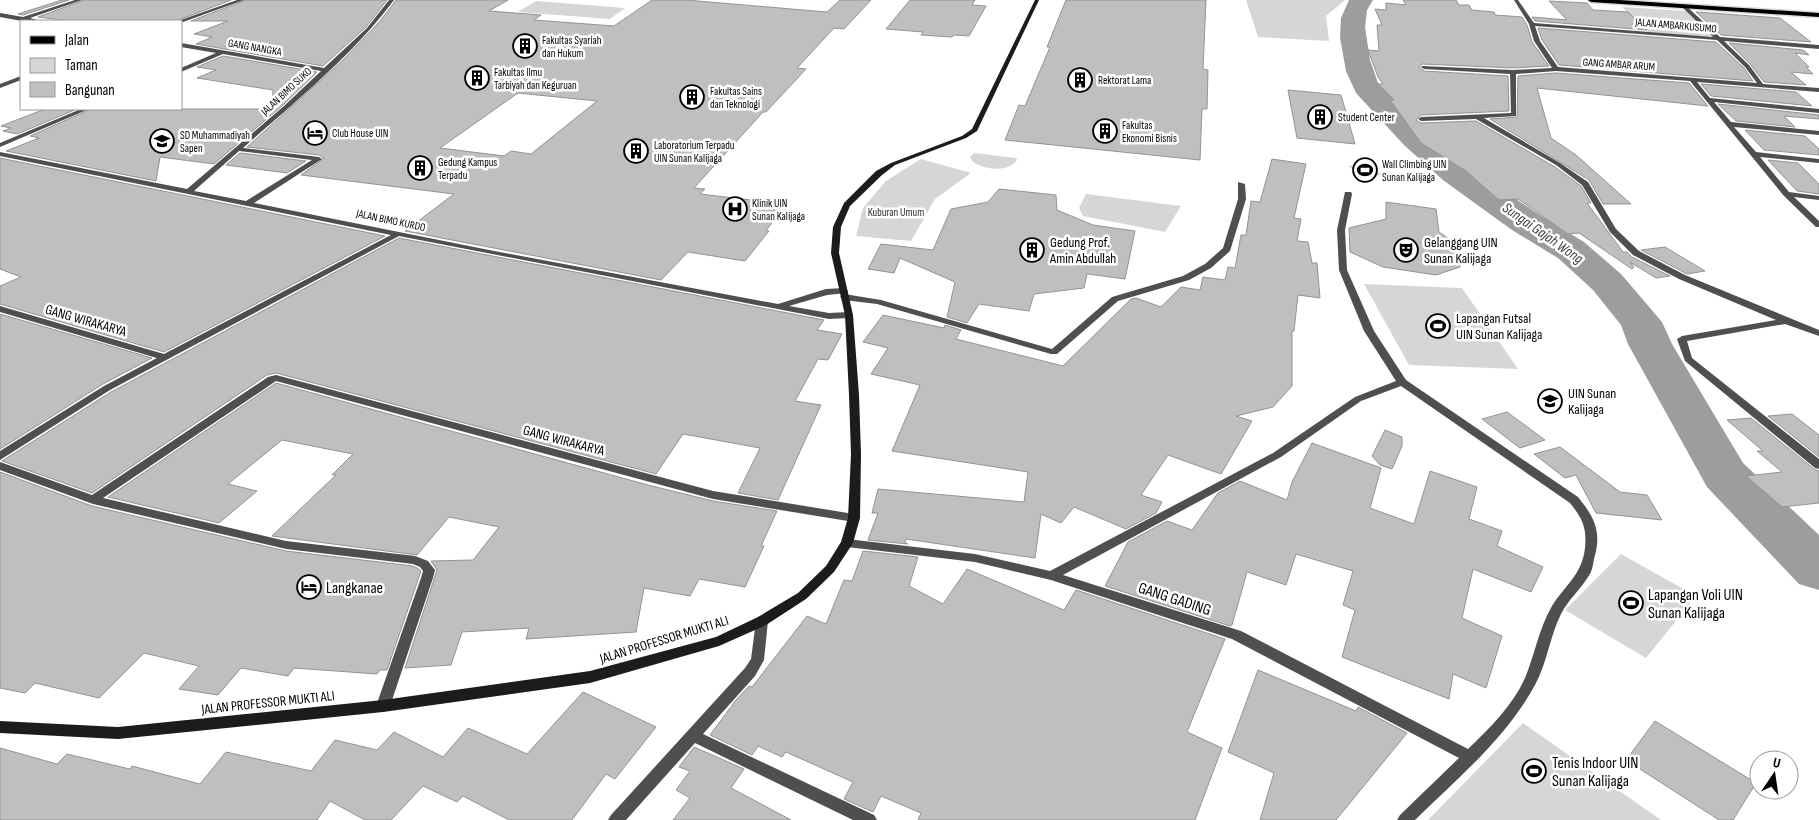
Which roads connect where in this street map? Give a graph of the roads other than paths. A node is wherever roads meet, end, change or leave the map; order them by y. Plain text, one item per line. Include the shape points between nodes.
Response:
1 (80, 0) edge
2 (242, 0) edge
3 (392, 0) edge
4 (1037, 0) edge
5 (1516, 0) edge
6 (1591, 0) edge
7 (1678, 0) edge
8 (1685, 6) junction
9 (1819, 9) edge
10 (0, 15) edge
11 (1819, 16) edge
12 (22, 19) junction
13 (30, 20) edge
14 (182, 21) edge
15 (1532, 24) junction
16 (1721, 39) junction
17 (182, 45) edge
18 (1819, 47) edge
19 (224, 52) junction
20 (1424, 67) dead end
21 (1556, 69) junction
22 (182, 70) edge
23 (325, 70) junction
24 (1513, 72) junction
25 (20, 78) edge
26 (1691, 80) junction
27 (1761, 85) junction
28 (0, 86) edge
29 (1819, 90) edge
30 (1708, 100) junction
31 (84, 110) edge
32 (1819, 111) edge
33 (1479, 118) junction
34 (1421, 119) dead end
35 (1728, 124) junction
36 (1819, 133) edge
37 (0, 145) edge
38 (237, 150) junction
39 (0, 154) edge
40 (1752, 154) junction
41 (1819, 161) edge
42 (1241, 184) dead end
43 (188, 192) junction
44 (1348, 194) dead end
45 (1787, 194) junction
46 (1819, 198) edge
47 (248, 202) junction
48 (1819, 225) edge
49 (400, 233) junction
50 (844, 294) junction
51 (778, 307) junction
52 (0, 310) edge
53 (849, 315) junction
54 (1786, 321) junction
55 (1819, 333) edge
56 (165, 357) junction
57 (1402, 382) junction
58 (0, 456) edge
59 (1819, 465) edge
60 (0, 466) edge
61 (94, 500) junction
62 (854, 518) junction
63 (847, 543) junction
64 (1050, 576) junction
65 (762, 621) junction
66 (383, 706) junction
67 (0, 728) edge
68 (692, 735) junction
69 (1469, 756) junction
70 (616, 820) edge
71 (869, 820) edge
72 (1405, 820) edge

1 - 12 street
2 - 14 street
3 - 23 street, JALAN BIMO SUKO via 369,29
4 - 50 main road, JALAN PROFESSOR MUKTI ALI via 976,130 893,164 879,173 847,205 837,227 836,254
5 - 15 street
6 - 8 main road
7 - 9 main road
8 - 11 main road
8 - 16 street
10 - 12 street
12 - 13 street
15 - 16 street, JALAN AMBARKUSUMO
15 - 21 street via 1537,41
16 - 18 street, JALAN AMBARKUSUMO
16 - 27 street
17 - 19 street, GANG NANGKA
19 - 22 street
19 - 23 street, GANG NANGKA
20 - 24 street, GANG AMBAR ARUM
21 - 24 street, GANG AMBAR ARUM
21 - 26 street, GANG AMBAR ARUM
23 - 38 street, JALAN BIMO SUKO
24 - 33 street via 1514,115
25 - 28 street
26 - 27 street, GANG AMBAR ARUM
26 - 30 street
27 - 29 street, GANG AMBAR ARUM
30 - 32 street
30 - 35 street
31 - 37 street
33 - 34 street
33 - 54 street via 1558,164 1585,184 1614,230 1636,252 1682,277
35 - 36 street
35 - 40 street
38 - 43 street, JALAN BIMO SUKO
38 - 47 street via 319,160
39 - 43 street, JALAN BIMO KURDO
40 - 41 street
40 - 45 street
42 - 50 street, JALAN BIMO KURDO via 1242,199 1227,249 1208,266 1186,278 1115,299 1054,352
43 - 47 street, JALAN BIMO KURDO
44 - 57 street via 1341,230 1343,270 1369,331
45 - 46 street
45 - 48 street
47 - 49 street, JALAN BIMO KURDO
49 - 51 street, JALAN BIMO KURDO
49 - 56 street
50 - 51 street, JALAN BIMO KURDO via 826,292
50 - 53 main road, JALAN PROFESSOR MUKTI ALI
51 - 53 street, JALAN BIMO KURDO via 829,316
52 - 56 street, GANG WIRAKARYA
53 - 62 main road, JALAN PROFESSOR MUKTI ALI via 856,454
54 - 55 street
54 - 59 street via 1682,339 1688,359
56 - 58 street via 107,388
57 - 64 street via 1358,399 1277,455
57 - 69 street via 1574,500 1586,515 1592,532 1584,574 1558,609 1531,680 1495,732
60 - 61 street
61 - 62 street, GANG WIRAKARYA via 271,379 284,378 714,495
61 - 66 street via 286,545 415,560 424,564 428,570 427,578
62 - 63 main road, JALAN PROFESSOR MUKTI ALI
63 - 64 street, GANG GADING via 975,558
63 - 65 main road, JALAN PROFESSOR MUKTI ALI via 830,569 802,596
64 - 69 street, GANG GADING via 1236,635
65 - 66 main road, JALAN PROFESSOR MUKTI ALI via 719,641 590,678
65 - 68 street via 757,660 750,672
66 - 67 main road, JALAN PROFESSOR MUKTI ALI via 118,733
68 - 70 street
68 - 71 street
69 - 72 street

